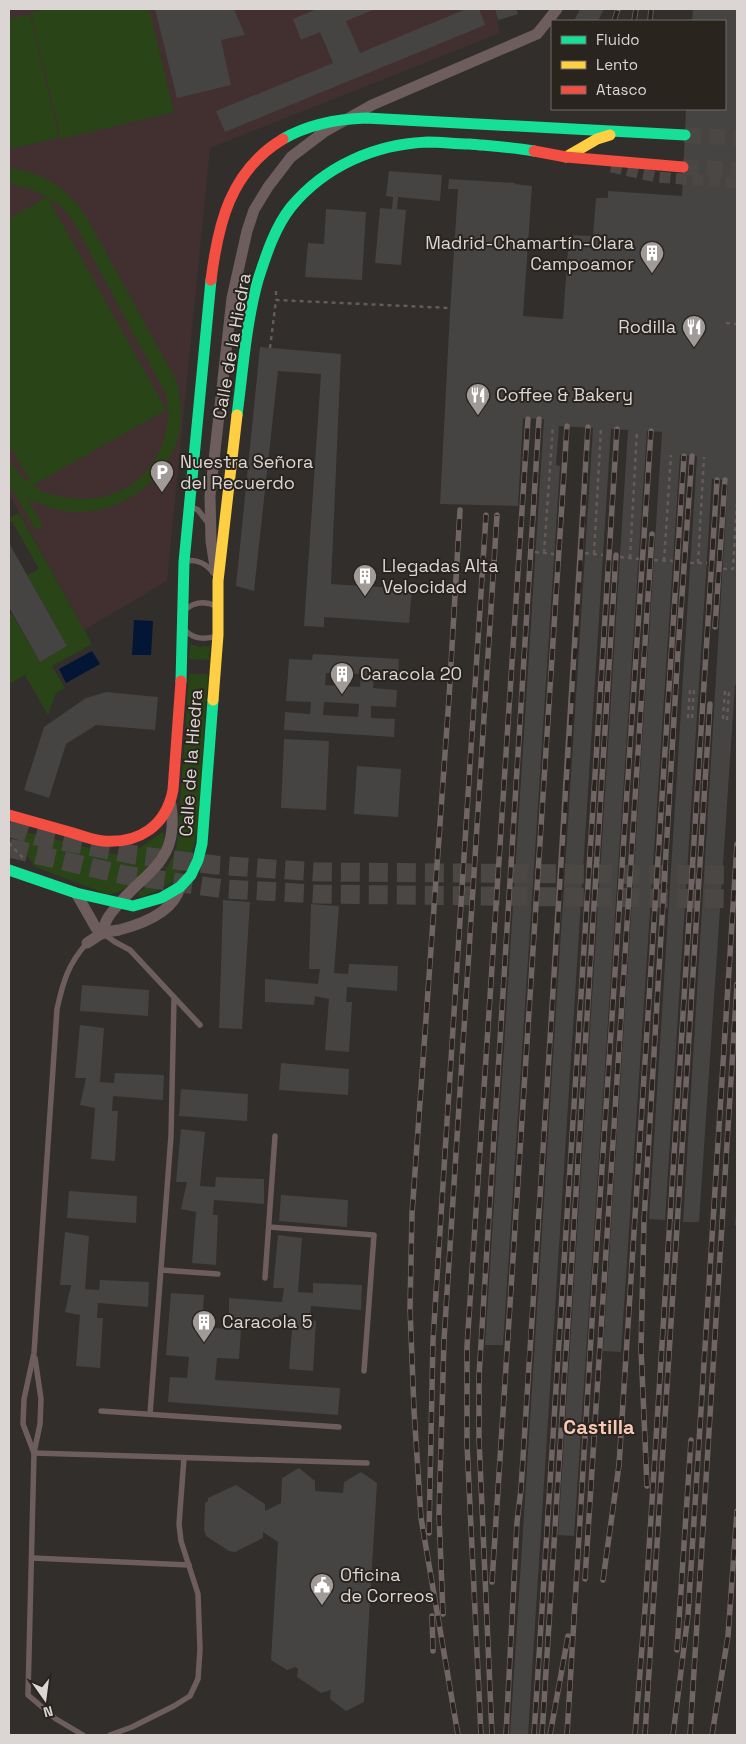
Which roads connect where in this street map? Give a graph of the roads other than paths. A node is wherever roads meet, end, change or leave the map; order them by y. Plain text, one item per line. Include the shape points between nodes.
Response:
1 (557, 9) edge
2 (621, 132) junction
3 (685, 135) tunnel mouth
4 (566, 157) junction
5 (683, 167) tunnel mouth
6 (189, 505) junction
7 (210, 527) junction
8 (184, 562) junction
9 (218, 581) junction
10 (220, 608) junction
11 (182, 612) junction
12 (182, 627) junction
13 (218, 635) junction
14 (171, 806) junction
15 (9, 815) edge
16 (9, 870) edge
17 (180, 887) junction
18 (76, 893) junction
19 (119, 904) junction
20 (103, 933) junction
21 (87, 943) joint
22 (174, 999) junction
23 (200, 1025) dead end
24 (275, 1136) dead end
25 (268, 1227) junction
26 (161, 1270) junction
27 (218, 1274) dead end
28 (265, 1278) dead end
29 (34, 1354) junction
30 (364, 1371) dead end
31 (101, 1411) dead end
32 (150, 1414) junction
33 (339, 1427) dead end
34 (34, 1453) junction
35 (184, 1458) junction
36 (367, 1463) dead end
37 (32, 1558) junction
38 (189, 1565) junction
39 (83, 1735) edge
40 (110, 1735) edge

1 - 7 street, Calle de la Hiedra via 537,34 372,105 324,132 291,157 268,187 254,210 235,280 210,496
2 - 3 main road, Calle de la Hiedra
2 - 4 main road, Calle de la Hiedra via 597,139
2 - 6 main road, Calle de la Hiedra via 380,118 341,119 304,128 272,147 252,165 232,194 216,247
4 - 5 main road, Calle de la Hiedra
4 - 9 main road, Calle de la Hiedra via 512,147 445,142 396,145 365,154 330,171 290,208 264,263 252,312
6 - 7 lane via 198,510
6 - 8 main road, Calle de la Hiedra
7 - 9 street, Calle de la Hiedra
8 - 9 lane via 201,562
8 - 11 main road, Calle de la Hiedra
9 - 10 main road, Calle de la Hiedra
10 - 11 lane via 199,603
10 - 13 main road, Calle de la Hiedra
11 - 12 main road, Calle de la Hiedra
12 - 13 lane via 193,637 202,639
12 - 14 main road, Calle de la Hiedra
13 - 17 main road, Calle de la Hiedra via 202,844 191,875
14 - 15 main road, Calle de la Hiedra via 165,815 136,838 115,842
14 - 19 street, Calle de la Hiedra via 171,835 167,852
16 - 18 main road, Calle de la Hiedra
17 - 19 main road, Calle de la Hiedra via 149,903
17 - 20 street, Calle de la Hiedra via 166,909 139,923
18 - 19 main road, Calle de la Hiedra
18 - 20 street via 96,928
19 - 20 street, Calle de la Hiedra via 105,921
20 - 21 street, Calle de la Hiedra
20 - 22 lane via 130,950
21 - 29 lane via 70,965 57,1008
22 - 23 lane
22 - 26 lane via 171,1136
24 - 25 lane
25 - 28 lane
25 - 30 lane via 374,1235
26 - 27 lane
26 - 32 lane
29 - 34 lane via 41,1399
29 - 34 lane via 24,1399 23,1424
31 - 32 lane
32 - 33 lane
34 - 35 lane
34 - 37 lane
35 - 36 lane
35 - 38 lane via 179,1524
37 - 38 lane
37 - 39 lane via 28,1695
38 - 40 lane via 198,1594 198,1679 190,1696

